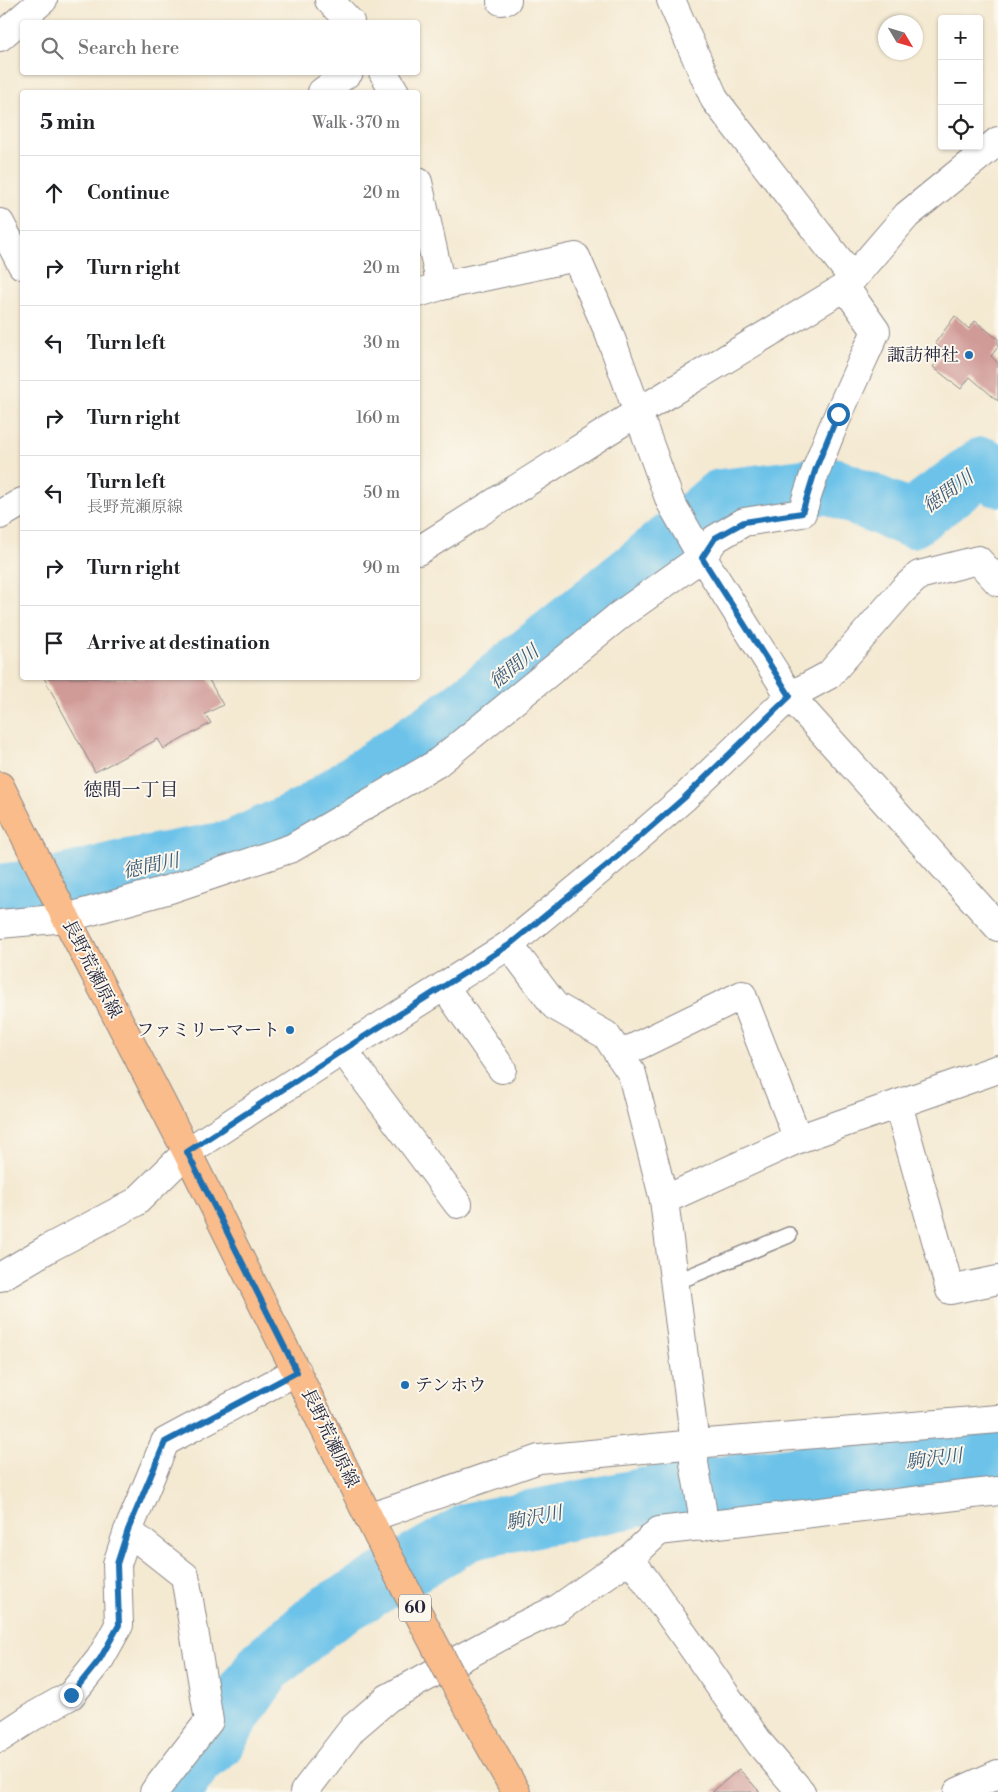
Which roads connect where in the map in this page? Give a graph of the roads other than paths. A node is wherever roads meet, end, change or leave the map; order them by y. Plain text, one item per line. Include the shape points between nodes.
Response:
1 (43, 0) edge
2 (329, 0) edge
3 (671, 0) edge
4 (348, 20) edge
5 (0, 37) edge
6 (345, 75) edge
7 (385, 75) edge
8 (325, 90) edge
9 (394, 90) edge
10 (998, 141) edge
11 (420, 201) edge
12 (0, 223) edge
13 (20, 261) edge
14 (849, 282) junction
15 (429, 289) edge
16 (638, 412) junction
17 (20, 503) edge
18 (0, 515) edge
19 (420, 550) edge
20 (698, 551) junction
21 (998, 582) edge
22 (790, 696) junction
23 (0, 786) edge
24 (63, 913) junction
25 (0, 924) edge
26 (998, 928) edge
27 (509, 945) junction
28 (444, 986) junction
29 (343, 1050) junction
30 (619, 1055) junction
31 (502, 1069) dead end
32 (998, 1069) edge
33 (898, 1104) junction
34 (798, 1139) junction
35 (187, 1152) junction
36 (664, 1200) junction
37 (458, 1204) dead end
38 (789, 1235) dead end
39 (0, 1277) edge
40 (998, 1280) edge
41 (676, 1282) junction
42 (297, 1372) junction
43 (998, 1419) edge
44 (694, 1454) junction
45 (998, 1491) edge
46 (702, 1518) junction
47 (374, 1527) junction
48 (128, 1530) junction
49 (630, 1558) junction
50 (0, 1738) edge
51 (998, 1774) edge
52 (154, 1792) edge
53 (304, 1792) edge
54 (516, 1792) edge
55 (802, 1792) edge
56 (958, 1792) edge

1 - 5 street
2 - 4 street
3 - 14 street via 715,100
6 - 8 street
7 - 9 street
10 - 14 street via 907,216
11 - 15 street
12 - 13 street
14 - 16 street
14 - 20 street via 876,331 816,468 802,513 744,522
15 - 16 street via 576,258 609,333
16 - 19 street
16 - 20 street via 670,501
17 - 18 street
20 - 22 street
20 - 24 street via 436,764 292,848 170,889
21 - 22 street via 978,560 919,575 829,675
22 - 26 street
22 - 27 street via 684,798
23 - 24 main road, 長野荒瀬原線 / 60
24 - 25 street
24 - 35 main road, 長野荒瀬原線 / 60
27 - 28 street
27 - 30 street via 555,1006 606,1035
28 - 29 street
28 - 31 street
29 - 35 street
29 - 37 street
30 - 34 street via 742,995
30 - 36 street via 632,1074
32 - 33 street
33 - 34 street
33 - 40 street via 950,1290
34 - 36 street
35 - 39 street via 136,1202
35 - 42 main road, 長野荒瀬原線 / 60
36 - 41 street
38 - 41 lane
41 - 44 street
42 - 47 main road, 長野荒瀬原線 / 60
42 - 48 street via 165,1442
43 - 44 street
44 - 46 street
44 - 47 street via 539,1459
45 - 46 street
46 - 49 street via 659,1531
47 - 54 main road, 長野荒瀬原線 / 60, bridge via 453,1680
48 - 50 street via 117,1564 119,1625 100,1659 71,1695
48 - 52 street via 185,1576 209,1721
49 - 53 street via 559,1608 388,1698 353,1728
49 - 55 street via 760,1744
51 - 56 street

